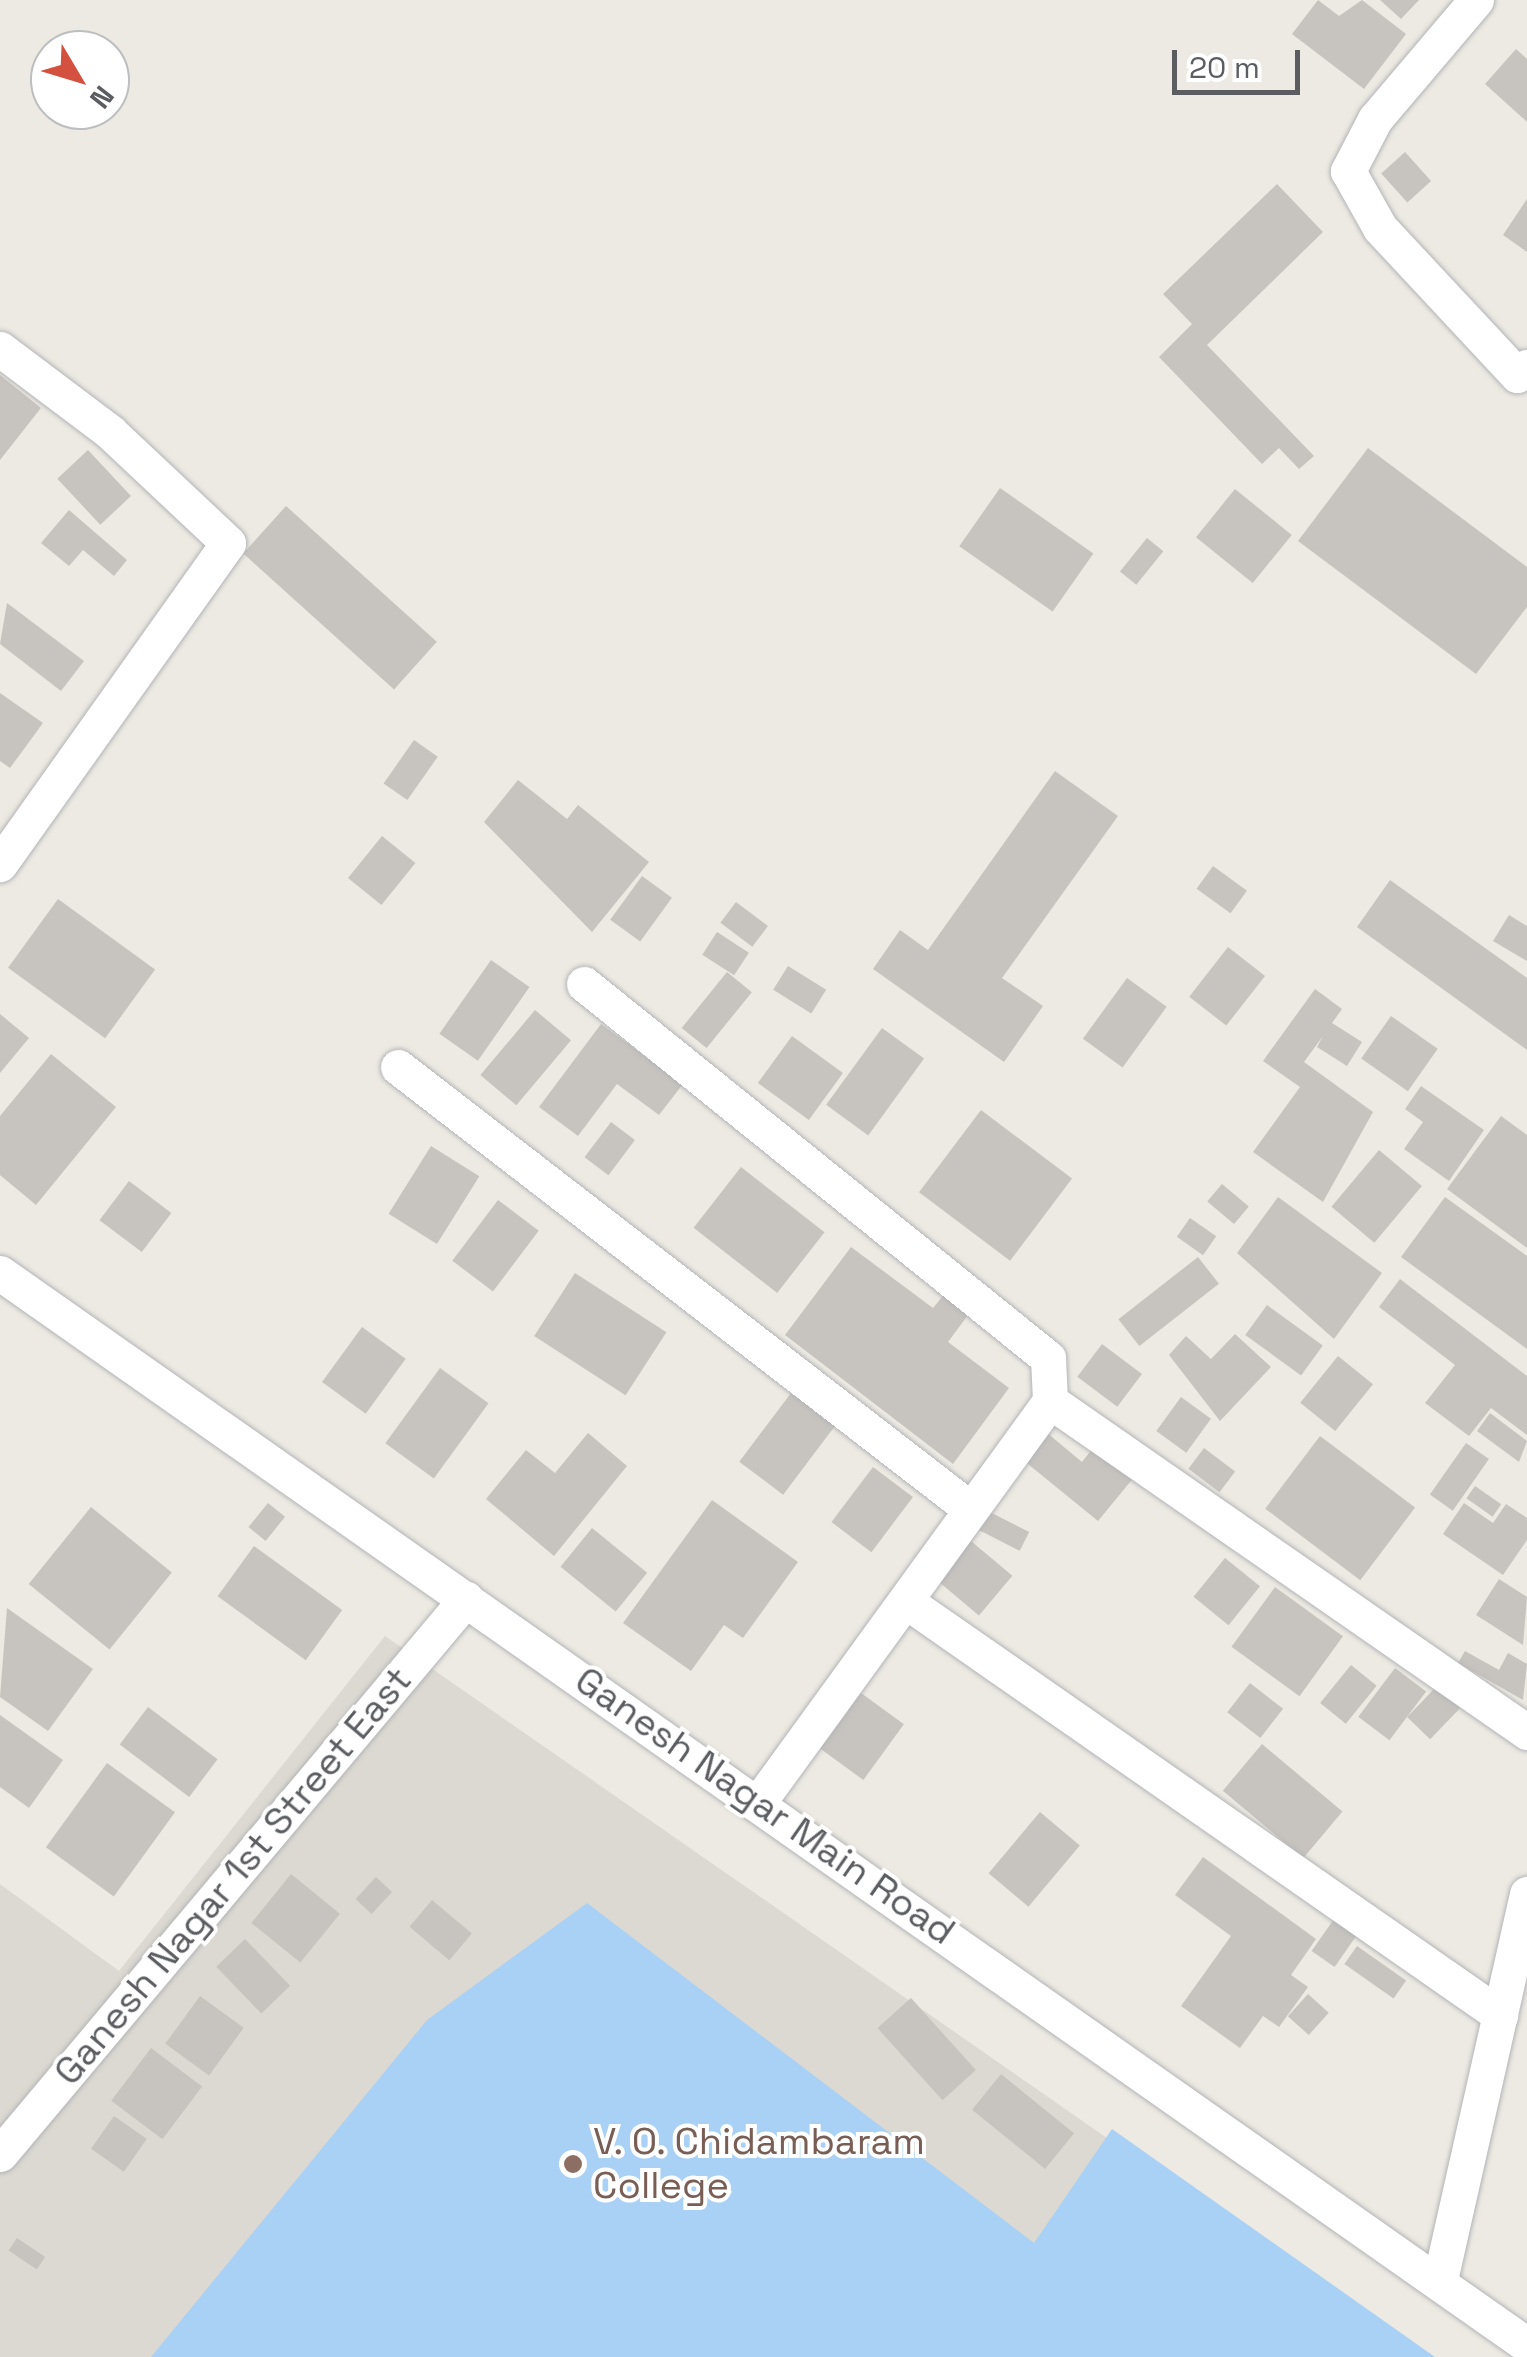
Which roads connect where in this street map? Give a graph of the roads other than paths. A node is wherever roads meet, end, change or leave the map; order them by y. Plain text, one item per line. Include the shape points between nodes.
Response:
1 (1476, 0) edge
2 (0, 349) edge
3 (1524, 376) edge
4 (0, 864) edge
5 (584, 984) dead end
6 (398, 1068) dead end
7 (0, 1273) edge
8 (1050, 1402) junction
9 (968, 1508) junction
10 (466, 1599) junction
11 (906, 1602) junction
12 (1527, 1732) edge
13 (759, 1801) junction
14 (1527, 1894) edge
15 (1500, 2015) junction
16 (0, 2154) edge
17 (1440, 2280) junction
18 (1527, 2344) edge

1 - 3 street via 1375,119 1348,171 1380,228
2 - 4 street via 110,432 228,543
5 - 8 street via 1048,1358
6 - 9 street
7 - 10 street, Ganesh Nagar Main Road
8 - 9 street
8 - 12 street
9 - 11 street
10 - 13 street, Ganesh Nagar Main Road
10 - 16 street, Ganesh Nagar 1st Street East
11 - 13 street
11 - 15 street
13 - 17 street, Ganesh Nagar Main Road
14 - 15 street
15 - 17 street
17 - 18 street, Ganesh Nagar Main Road

